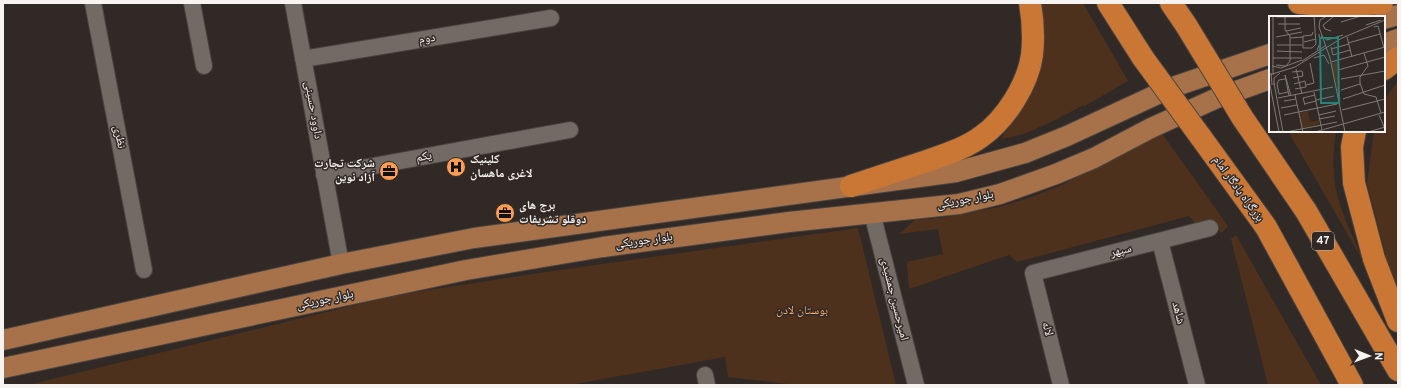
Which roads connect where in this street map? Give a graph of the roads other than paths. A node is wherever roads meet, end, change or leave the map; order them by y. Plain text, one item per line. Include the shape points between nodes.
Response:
1 (93, 3) edge
2 (192, 3) edge
3 (293, 3) edge
4 (1030, 3) edge
5 (1108, 3) edge
6 (1171, 3) edge
7 (1299, 3) edge
8 (1382, 3) edge
9 (1398, 15) edge
10 (551, 18) dead end
11 (1385, 19) edge
12 (1398, 39) edge
13 (1385, 44) edge
14 (1269, 54) edge
15 (1398, 58) edge
16 (303, 59) junction
17 (204, 66) dead end
18 (1385, 68) edge
19 (1269, 79) edge
20 (570, 130) dead end
21 (1355, 132) edge
22 (324, 175) junction
23 (851, 186) junction
24 (872, 213) junction
25 (1210, 228) dead end
26 (474, 238) junction
27 (1160, 241) junction
28 (341, 264) junction
29 (144, 270) dead end
30 (466, 270) junction
31 (1032, 273) joint
32 (1398, 321) edge
33 (3, 340) edge
34 (3, 368) edge
35 (1398, 370) edge
36 (916, 385) edge
37 (1061, 385) edge
38 (1196, 385) edge
39 (1352, 385) edge

1 - 29 street, نظری
2 - 17 street
3 - 16 street, داوود حسینی
4 - 23 highway via 1032,56 1019,91 998,122 982,137 957,150
5 - 39 highway, بزرگراه یادگار امام, bridge via 1143,58 1266,227
6 - 35 highway, 47, bridge via 1242,117 1306,211
7 - 8 highway via 1334,6
9 - 11 main road
10 - 16 street, دوم
12 - 13 main road
14 - 23 main road via 1173,86 1025,153 956,172
15 - 18 highway
16 - 22 street, داوود حسینی
19 - 24 main road, بلوار جوریکی via 1217,98 1056,174 1000,194 959,204
20 - 22 street, یکم
21 - 32 highway via 1352,147 1354,183 1374,259
22 - 28 street, داوود حسینی
23 - 26 main road
24 - 30 main road, بلوار جوریکی via 603,247
24 - 36 street, امیرحسین جمشیدی
25 - 27 street, سپهر
26 - 28 main road
26 - 30 main road
27 - 31 street, سپهر
27 - 38 street, شاهد
28 - 33 main road
30 - 34 main road, بلوار جوریکی
31 - 37 street, لاله

